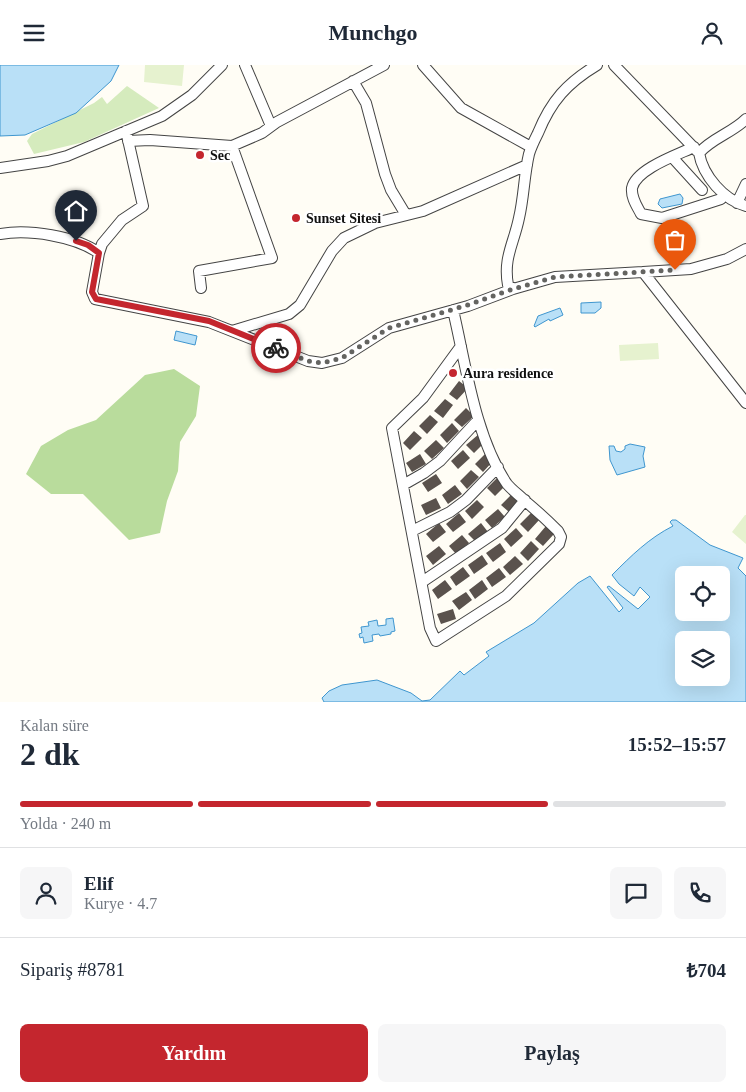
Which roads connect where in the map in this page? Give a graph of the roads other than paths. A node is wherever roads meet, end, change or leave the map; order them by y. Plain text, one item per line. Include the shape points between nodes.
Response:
1 (222, 65) edge
2 (245, 65) edge
3 (384, 65) edge
4 (423, 65) edge
5 (597, 65) edge
6 (614, 65) edge
7 (353, 81) junction
8 (746, 119) edge
9 (271, 126) junction
10 (127, 136) junction
11 (232, 146) junction
12 (531, 147) junction
13 (696, 150) junction
14 (672, 157) junction
15 (527, 165) junction
16 (0, 168) edge
17 (746, 184) edge
18 (702, 190) dead end
19 (721, 199) dead end
20 (742, 205) edge
21 (406, 215) junction
22 (0, 234) edge
23 (746, 249) edge
24 (99, 253) junction
25 (643, 272) junction
26 (201, 288) dead end
27 (513, 289) junction
28 (453, 310) junction
29 (232, 331) junction
30 (461, 345) junction
31 (746, 403) edge
32 (478, 420) junction
33 (498, 467) junction
34 (403, 485) junction
35 (525, 500) junction
36 (412, 531) junction
37 (422, 582) junction

1 - 10 street via 192,95
2 - 9 street
3 - 7 street
4 - 12 street via 461,108
5 - 12 street via 561,93 546,113
6 - 13 street
7 - 9 street
7 - 21 street via 366,103 384,174
8 - 13 street via 730,132
9 - 11 street
10 - 11 street via 150,141
10 - 16 street via 48,161
10 - 24 street via 144,206 122,220 102,243
11 - 26 street via 272,258 199,271
12 - 15 street
13 - 14 street
13 - 20 street via 708,177
14 - 18 street
14 - 19 street via 637,178 632,188 641,214 662,218
15 - 21 street via 423,211
15 - 27 street via 519,219 505,272 508,285
17 - 20 street
21 - 29 street via 376,223 344,238 332,251 300,305 289,314
22 - 24 street via 13,232 65,237 88,245
23 - 25 street via 727,259 692,269
24 - 29 street via 92,292 96,299 209,321
25 - 27 street via 555,277
25 - 31 street
27 - 28 street
28 - 29 street via 389,328 342,358 322,363 308,361
28 - 30 street
30 - 32 street
30 - 34 street via 423,398 392,428
32 - 33 street
32 - 34 street via 440,461
33 - 35 street via 508,485
33 - 36 street via 450,512
34 - 36 street
35 - 37 street via 502,528
35 - 37 street via 561,537 559,544 506,596 436,641 430,628
36 - 37 street

